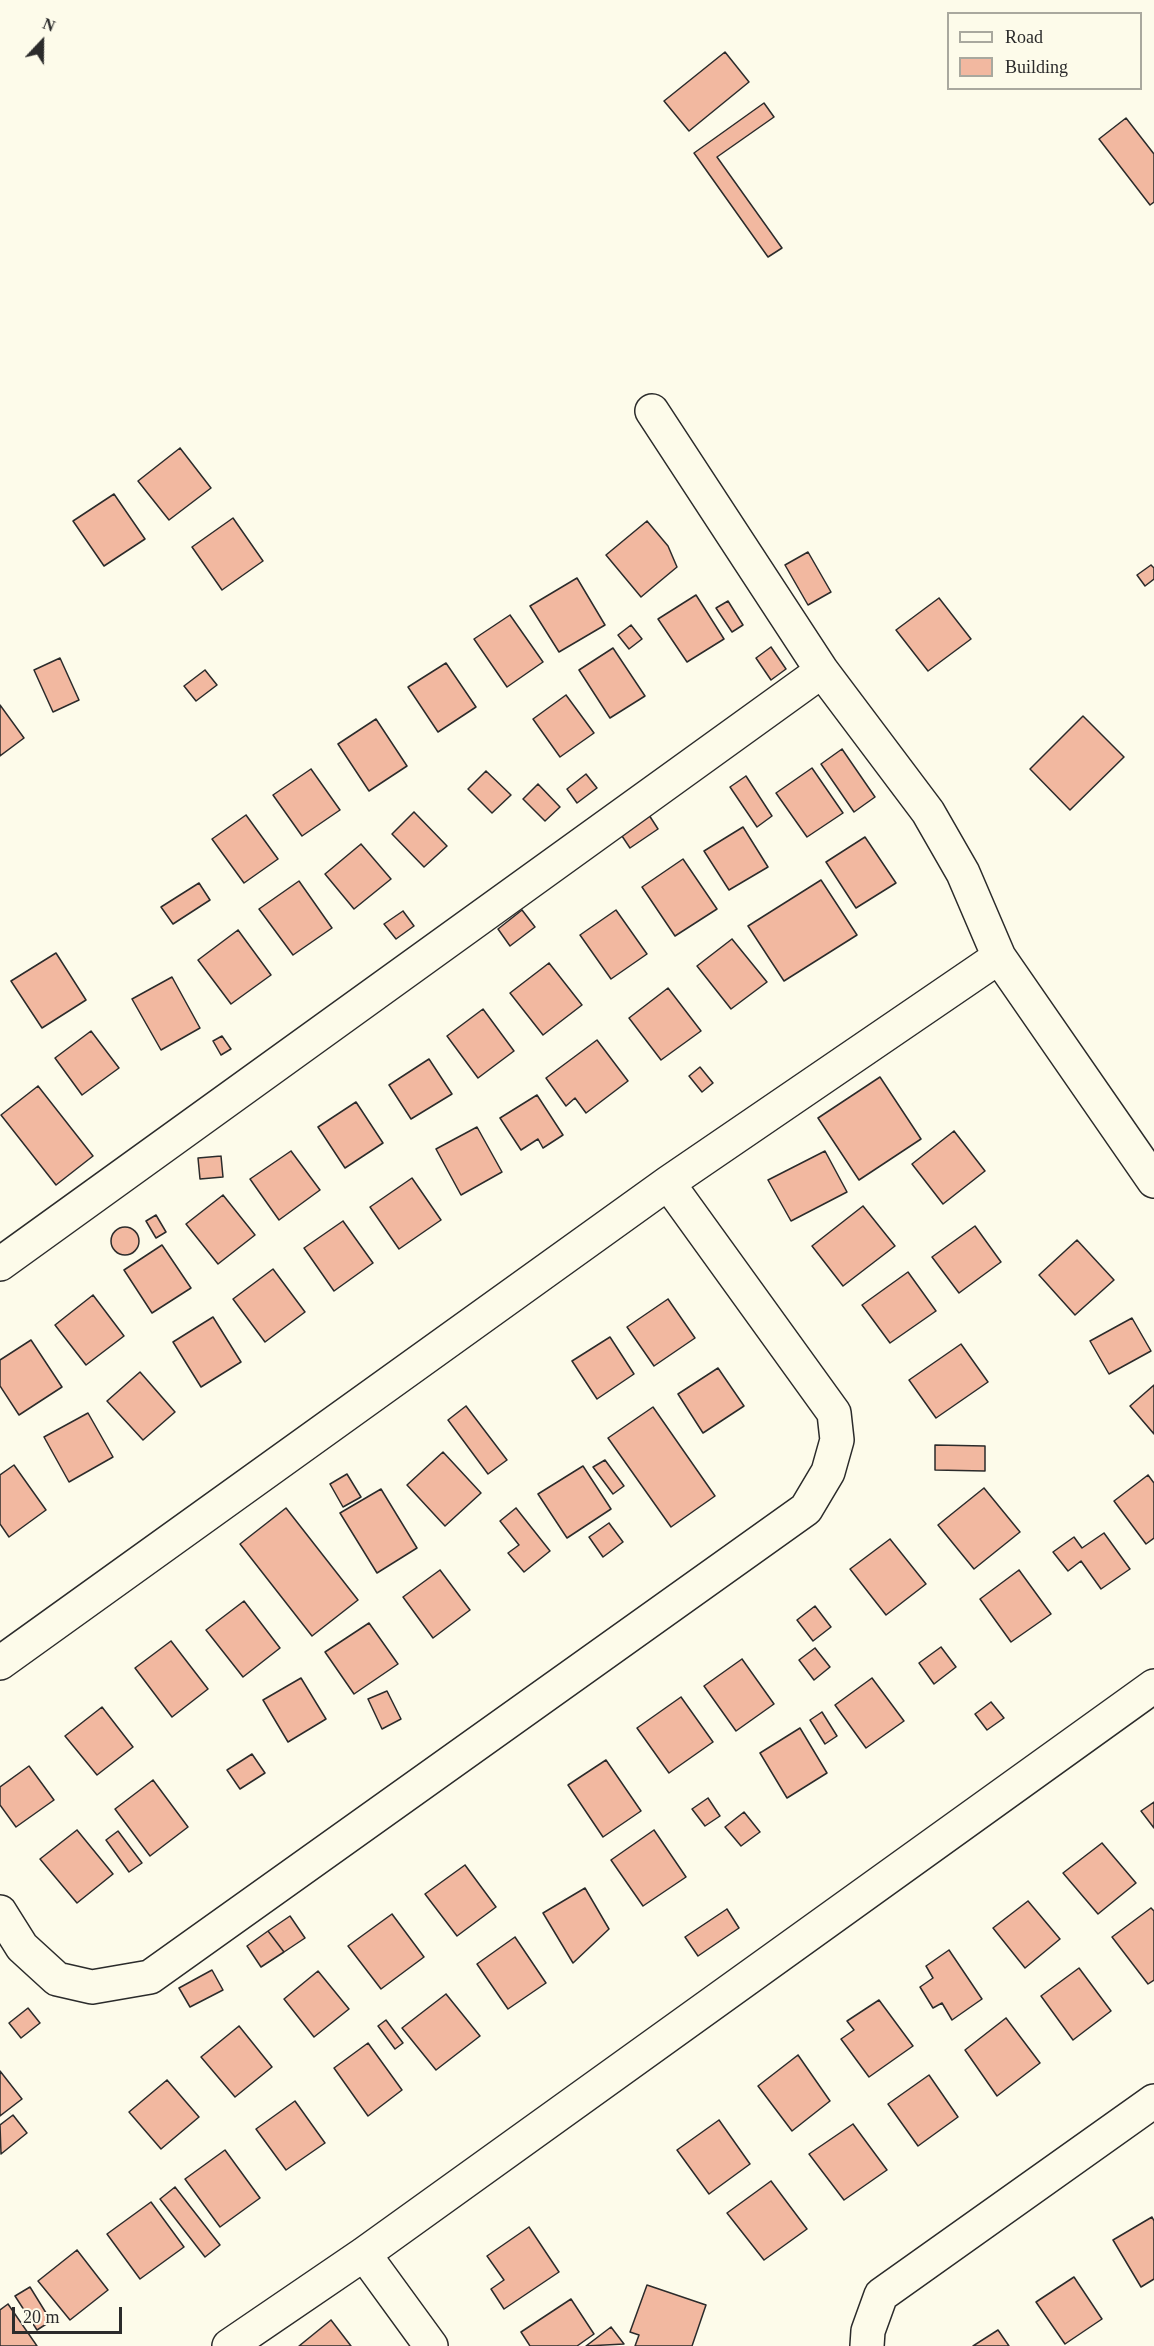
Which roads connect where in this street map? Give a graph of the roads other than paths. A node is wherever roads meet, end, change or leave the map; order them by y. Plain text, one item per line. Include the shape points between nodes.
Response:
1 (651, 411) dead end
2 (822, 671) junction
3 (999, 957) junction
4 (1154, 1181) edge
5 (668, 1183) junction
6 (0, 1264) edge
7 (0, 1663) edge
8 (1154, 1686) edge
9 (0, 1912) edge
10 (1154, 2100) edge
11 (364, 2254) junction
12 (229, 2346) edge
13 (431, 2346) edge
14 (867, 2346) edge

1 - 2 street
2 - 3 street via 928,812 963,873
2 - 6 street
3 - 4 street
3 - 5 street
5 - 7 street
5 - 9 street via 834,1413 837,1440 828,1472 806,1509 150,1977 92,1987 57,1979 22,1947
8 - 11 street
10 - 14 street via 881,2295 868,2331
11 - 12 street
11 - 13 street

